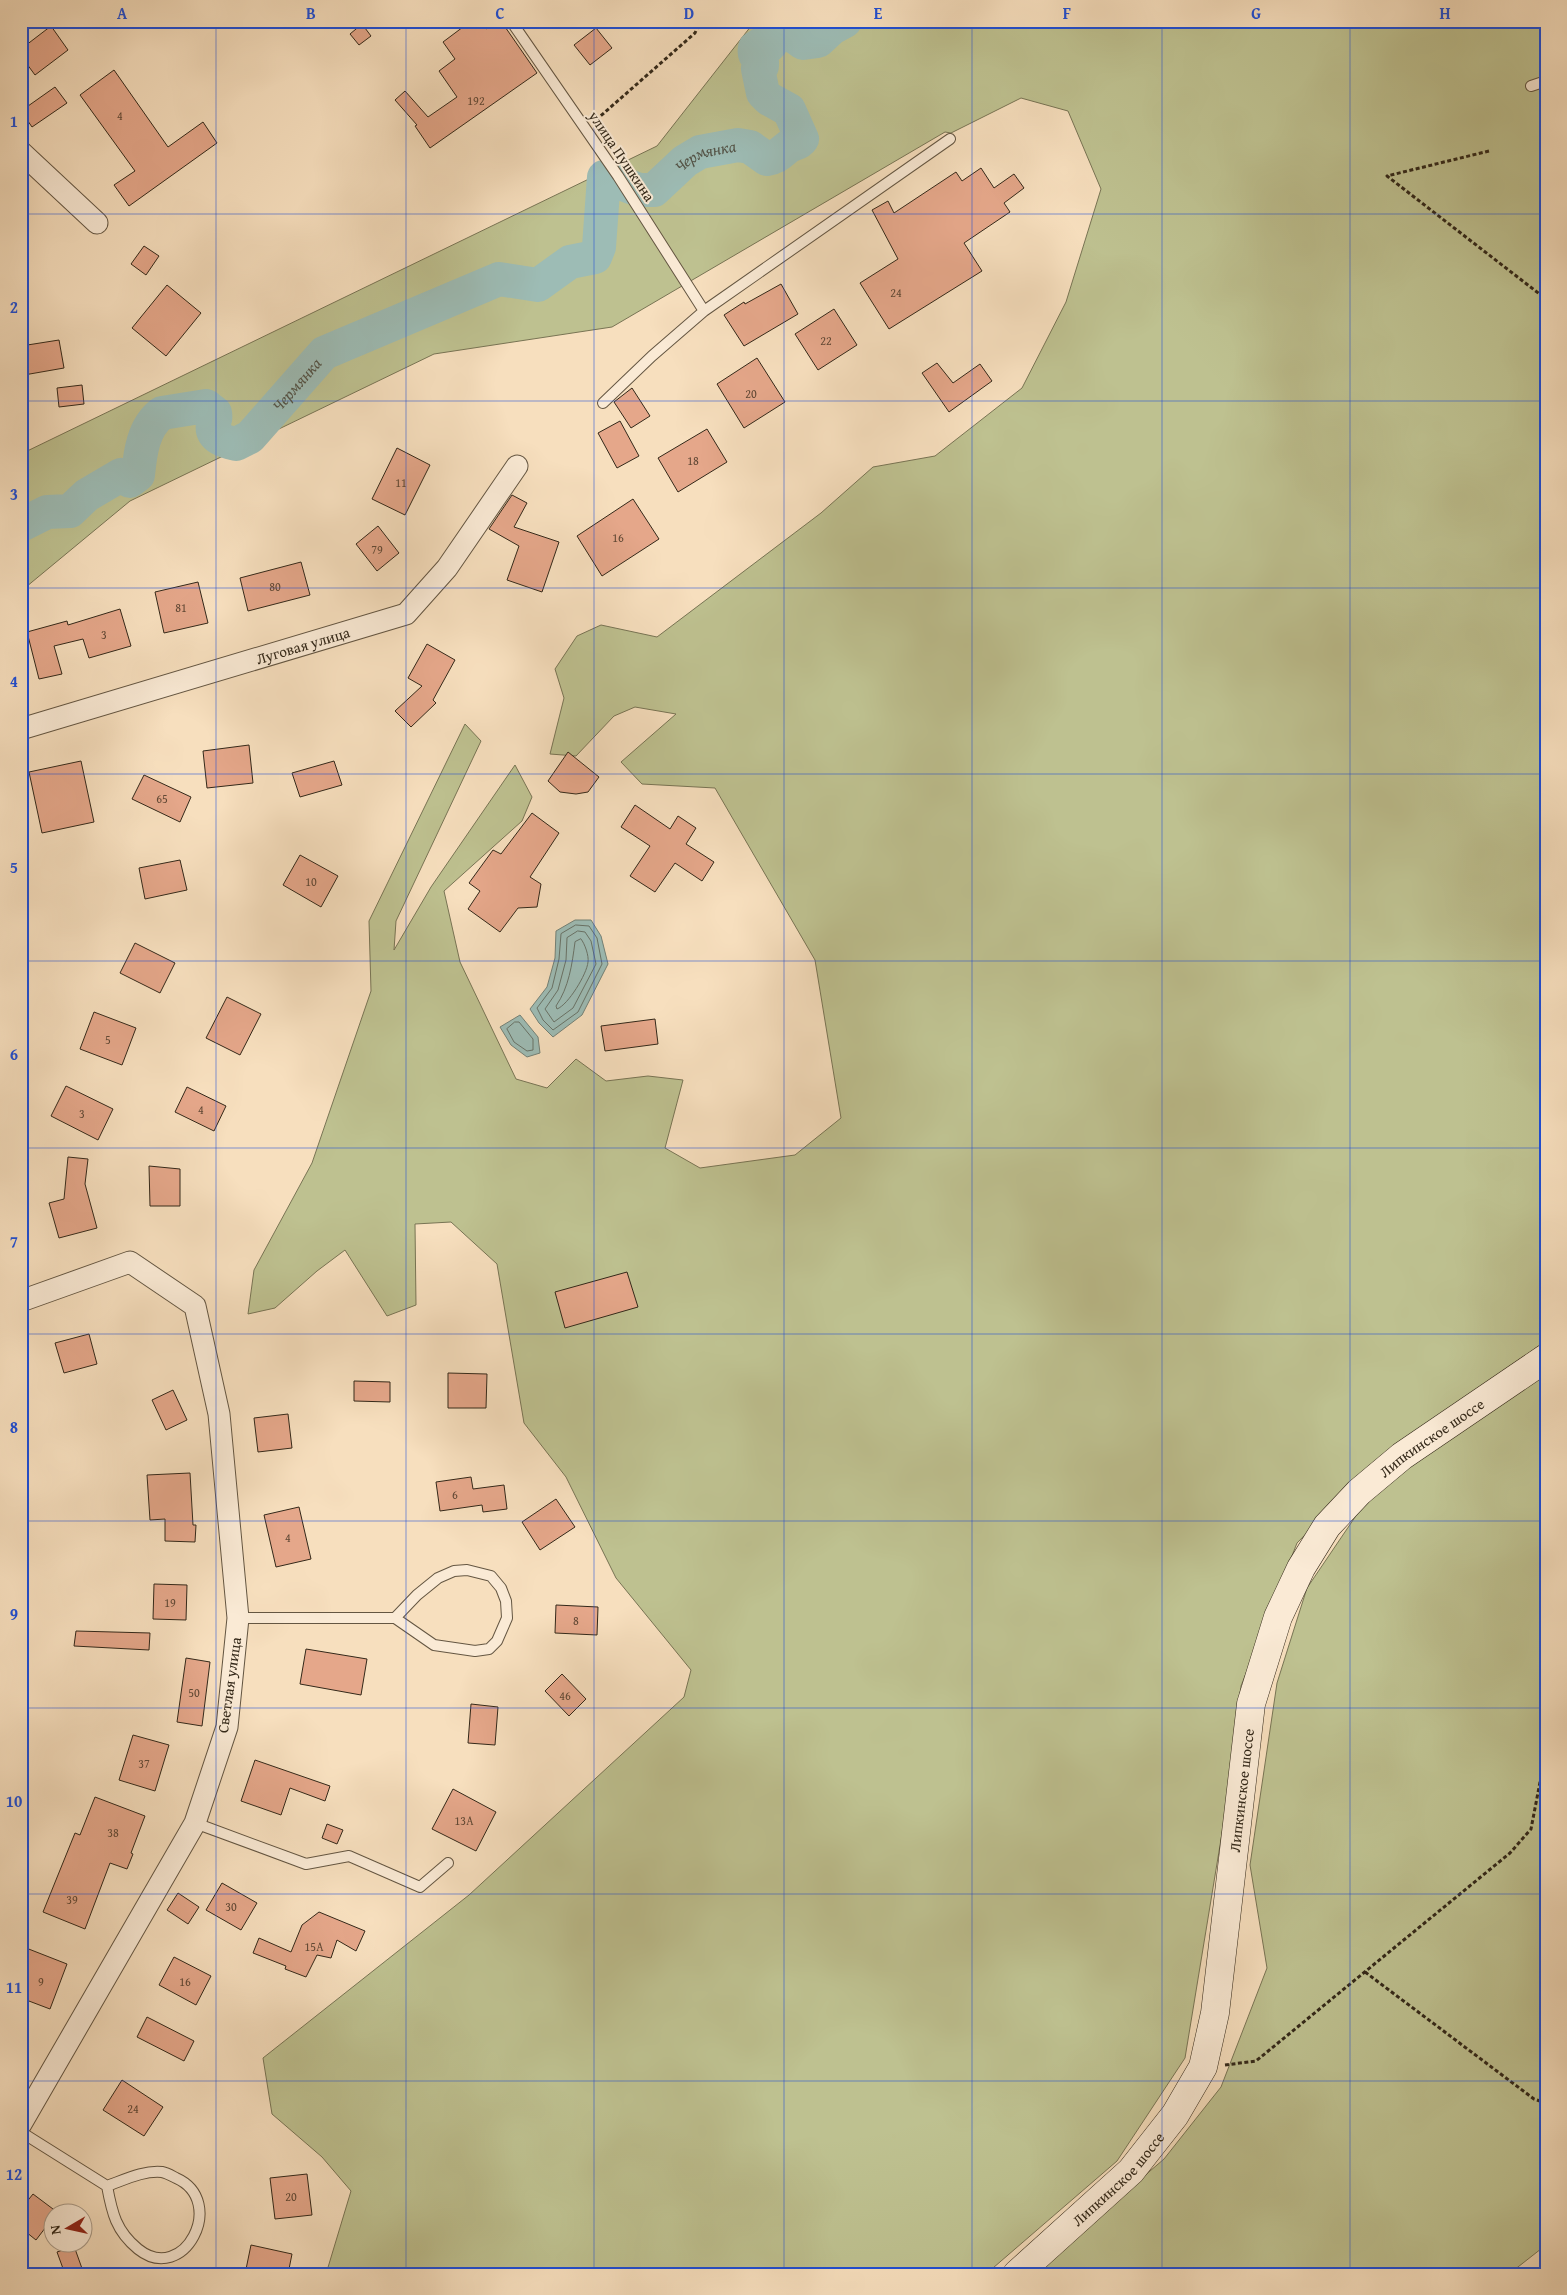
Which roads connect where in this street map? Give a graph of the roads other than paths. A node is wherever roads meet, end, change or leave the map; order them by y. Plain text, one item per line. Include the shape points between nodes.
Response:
1 (511, 21) edge
2 (1546, 81) edge
3 (1531, 86) dead end
4 (950, 139) dead end
5 (21, 152) edge
6 (97, 223) dead end
7 (704, 311) junction
8 (603, 403) dead end
9 (517, 466) dead end
10 (21, 729) edge
11 (21, 1301) edge
12 (1546, 1358) edge
13 (238, 1618) junction
14 (395, 1618) junction
15 (194, 1823) junction
16 (448, 1863) dead end
17 (21, 2124) edge
18 (21, 2132) edge
19 (107, 2186) junction
20 (1017, 2274) edge

1 - 7 lane, улица Пушкина via 638,206
2 - 3 lane
4 - 7 lane
5 - 6 street
7 - 8 lane
9 - 10 street, Луговая улица via 447,568 406,614
11 - 13 street, Светлая улица via 130,1262 195,1306 219,1414
12 - 20 street, Липкинское шоссе via 1402,1456 1326,1526 1301,1568 1278,1617 1251,1704 1215,2013 1202,2068 1175,2115 1131,2171
13 - 14 lane
13 - 15 street, Светлая улица via 227,1726
14 - 14 lane via 438,1578 467,1570 491,1576 501,1588 506,1602 507,1618 497,1641 489,1649 475,1651 434,1645
15 - 16 lane via 306,1864 349,1856 420,1887
15 - 17 street, Светлая улица
18 - 19 lane
19 - 19 lane via 147,2172 163,2172 185,2182 196,2194 200,2215 190,2243 180,2254 164,2257 144,2254 124,2238 111,2210

